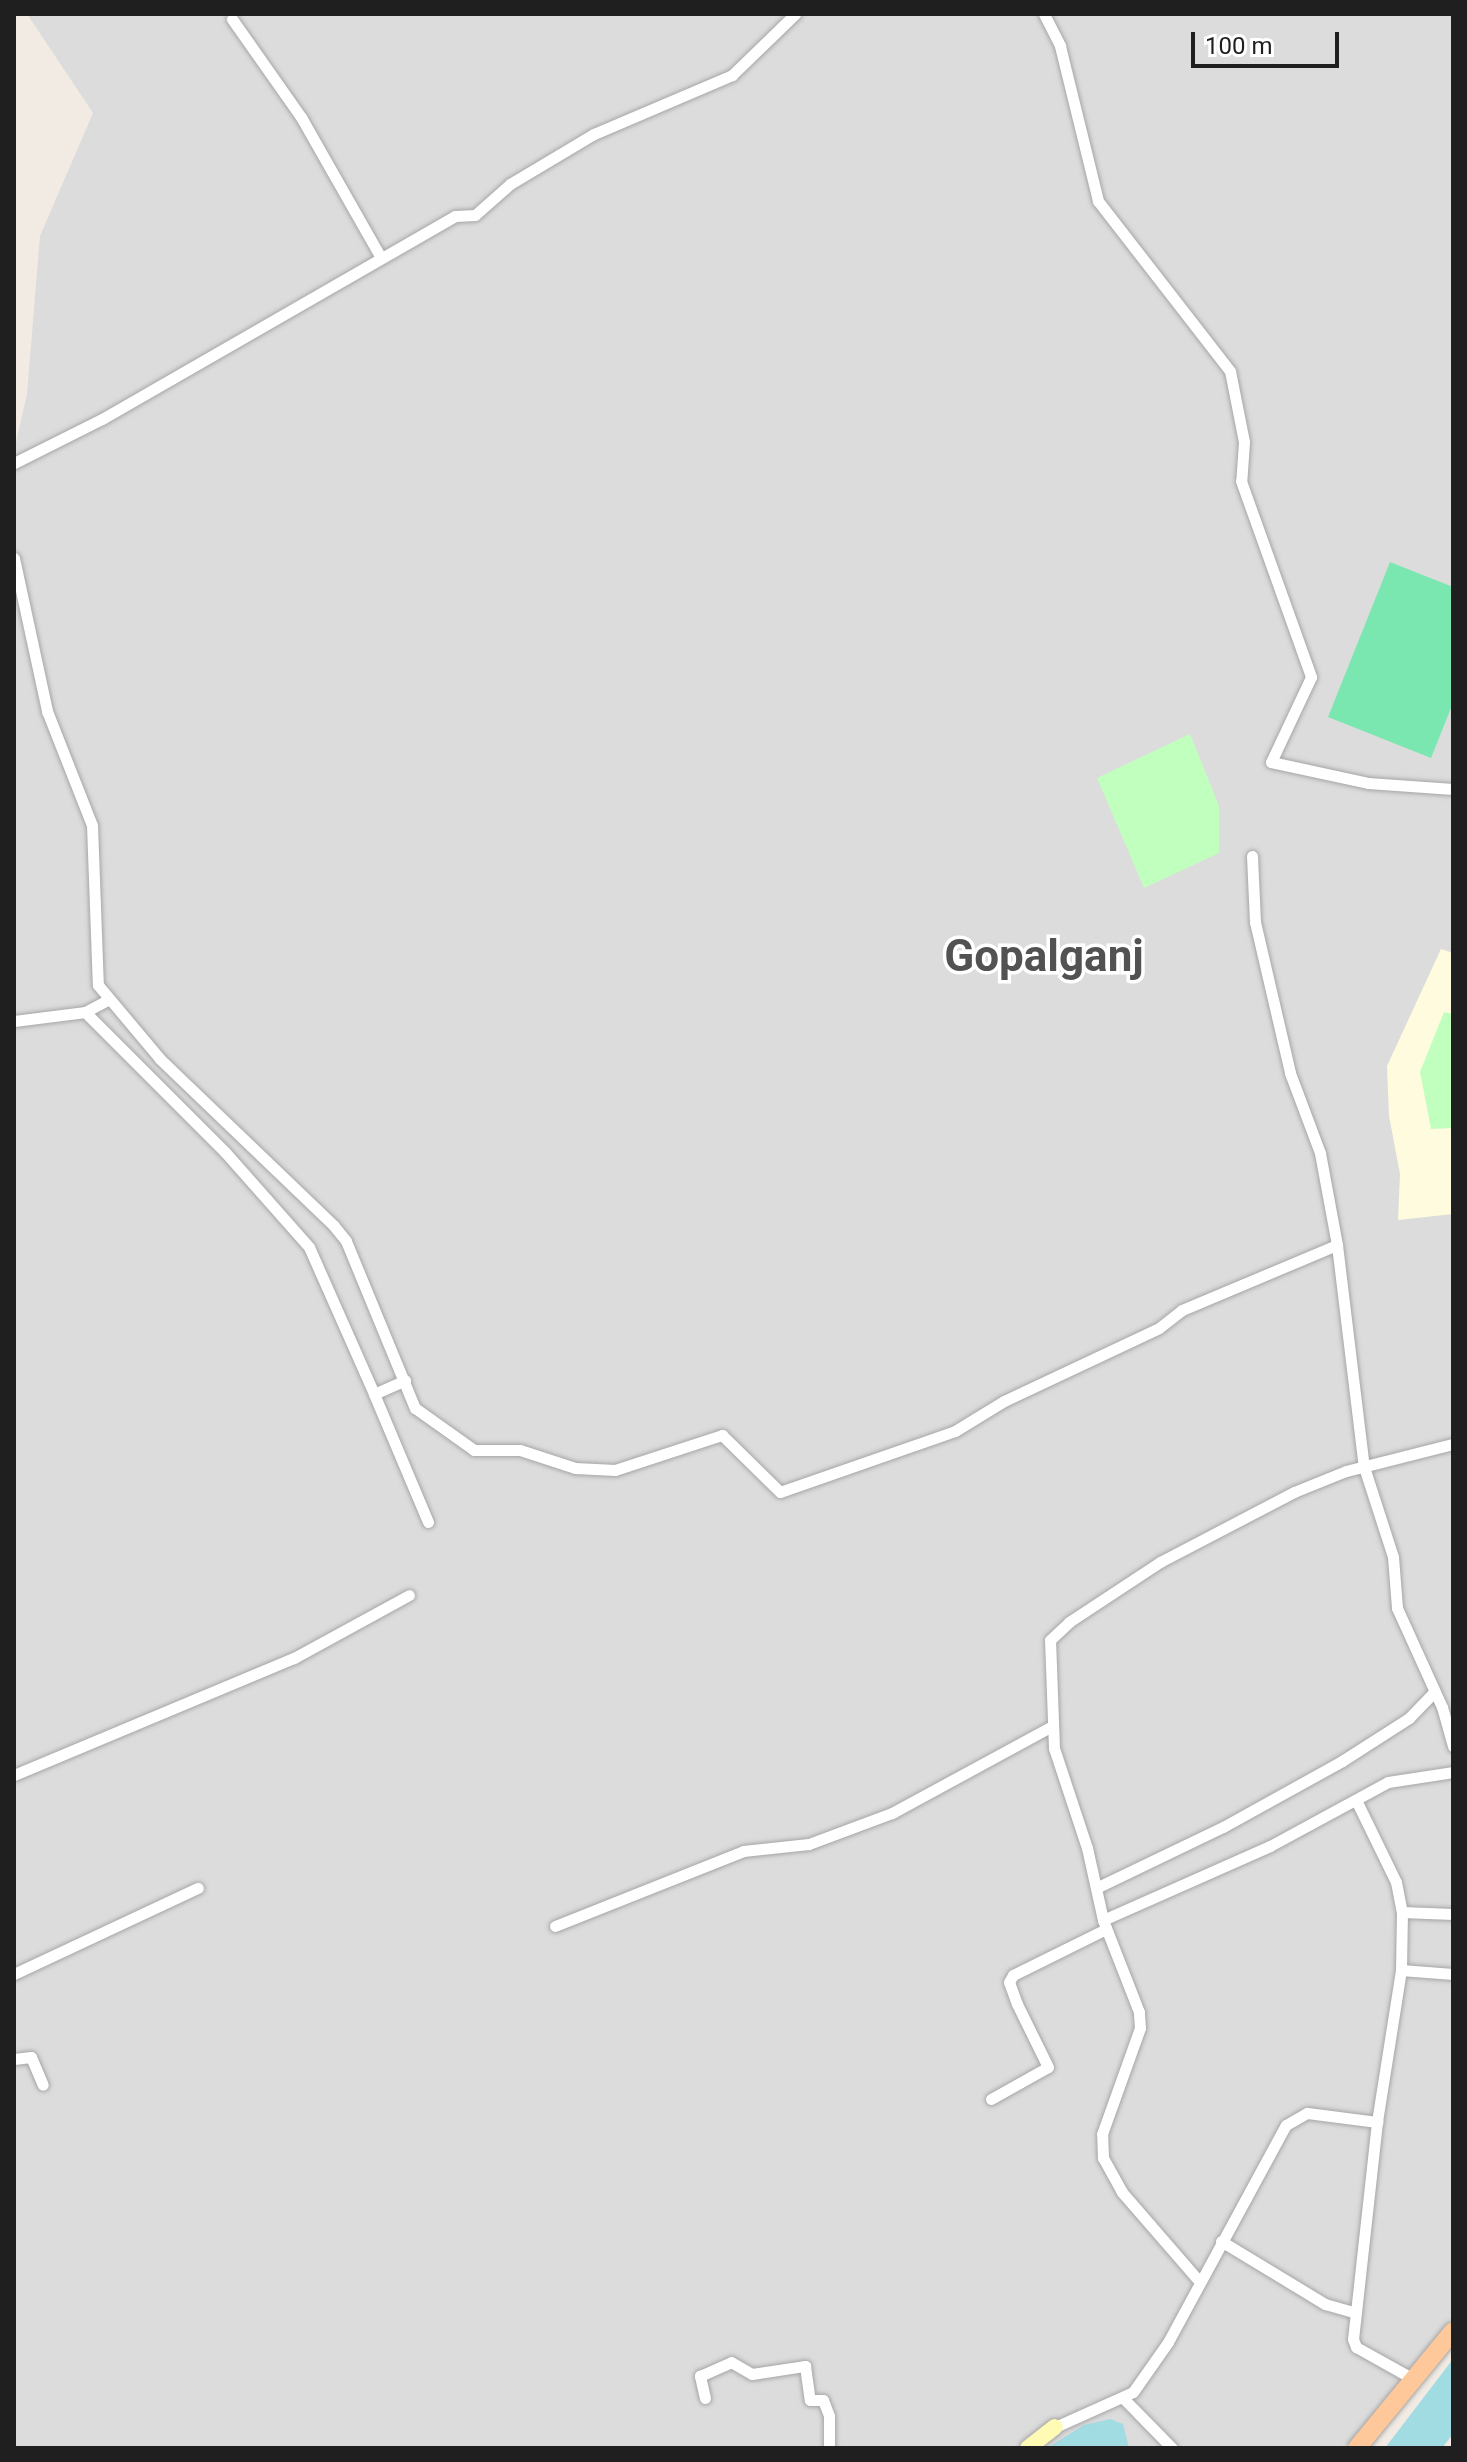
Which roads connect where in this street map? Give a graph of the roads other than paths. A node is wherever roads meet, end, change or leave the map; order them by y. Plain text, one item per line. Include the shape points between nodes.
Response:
1 (795, 14) edge
2 (1044, 14) edge
3 (232, 19) dead end
4 (381, 258) junction
5 (14, 463) edge
6 (14, 558) edge
7 (1453, 789) edge
8 (1252, 856) dead end
9 (105, 1001) junction
10 (86, 1011) junction
11 (14, 1021) edge
12 (1337, 1245) junction
13 (402, 1382) junction
14 (376, 1394) junction
15 (1453, 1444) edge
16 (1364, 1467) junction
17 (428, 1522) dead end
18 (409, 1595) dead end
19 (1434, 1692) junction
20 (1052, 1726) junction
21 (1453, 1746) edge
22 (1453, 1772) edge
23 (14, 1775) edge
24 (1356, 1800) junction
25 (198, 1888) dead end
26 (1096, 1888) junction
27 (1402, 1912) junction
28 (1453, 1914) edge
29 (1105, 1924) junction
30 (555, 1926) dead end
31 (1401, 1970) junction
32 (14, 1974) edge
33 (1453, 1974) edge
34 (14, 2059) edge
35 (43, 2085) dead end
36 (991, 2099) dead end
37 (1377, 2122) junction
38 (1221, 2241) junction
39 (1199, 2281) junction
40 (1356, 2313) junction
41 (1453, 2331) edge
42 (1415, 2380) junction
43 (705, 2398) dead end
44 (1125, 2400) junction
45 (1055, 2427) joint
46 (829, 2448) edge
47 (1028, 2448) edge
48 (1172, 2448) edge
49 (1357, 2448) edge

1 - 4 street via 732,75 594,134 510,184 475,215 455,216
2 - 7 street via 1060,46 1098,201 1230,371 1244,442 1241,481 1311,677 1271,762 1368,783
3 - 4 street via 301,117
4 - 5 street via 102,419
6 - 9 street via 47,711 92,825 98,985
8 - 12 street via 1255,922 1290,1073 1320,1153
9 - 10 street
9 - 13 street via 346,1241
10 - 11 street
10 - 14 street via 225,1152 309,1247
12 - 13 street via 1182,1310 1159,1328 1004,1401 955,1431 780,1492 772,1490 722,1435 615,1470 575,1468 520,1450 474,1450 415,1408
12 - 16 street
13 - 14 street
14 - 17 street
15 - 16 street
16 - 19 street via 1393,1557 1397,1608
16 - 20 street via 1294,1492 1233,1522 1069,1622 1050,1640 1048,1650
18 - 23 street via 294,1658
19 - 21 street
19 - 26 street via 1409,1718 1342,1761 1223,1827
20 - 26 street
20 - 30 street via 892,1813 809,1844 743,1851
22 - 24 street via 1388,1782
24 - 27 street via 1396,1882
24 - 29 street
25 - 32 street
26 - 29 street
27 - 28 street
27 - 31 street
29 - 36 street via 1013,1975 1009,1982 1017,2004 1048,2067
29 - 39 street via 1140,2028 1102,2134 1103,2158 1122,2192
31 - 33 street
31 - 37 street
34 - 35 street via 31,2057
37 - 38 street via 1298,2115 1286,2125
37 - 40 street
38 - 39 street
38 - 40 street via 1325,2304
39 - 44 street via 1168,2342
40 - 42 street via 1353,2344
41 - 42 main road
42 - 49 main road
43 - 46 street via 700,2376 731,2362 752,2374 805,2366 810,2400 823,2400 829,2416
44 - 45 street via 1077,2414
44 - 48 street
45 - 47 street

